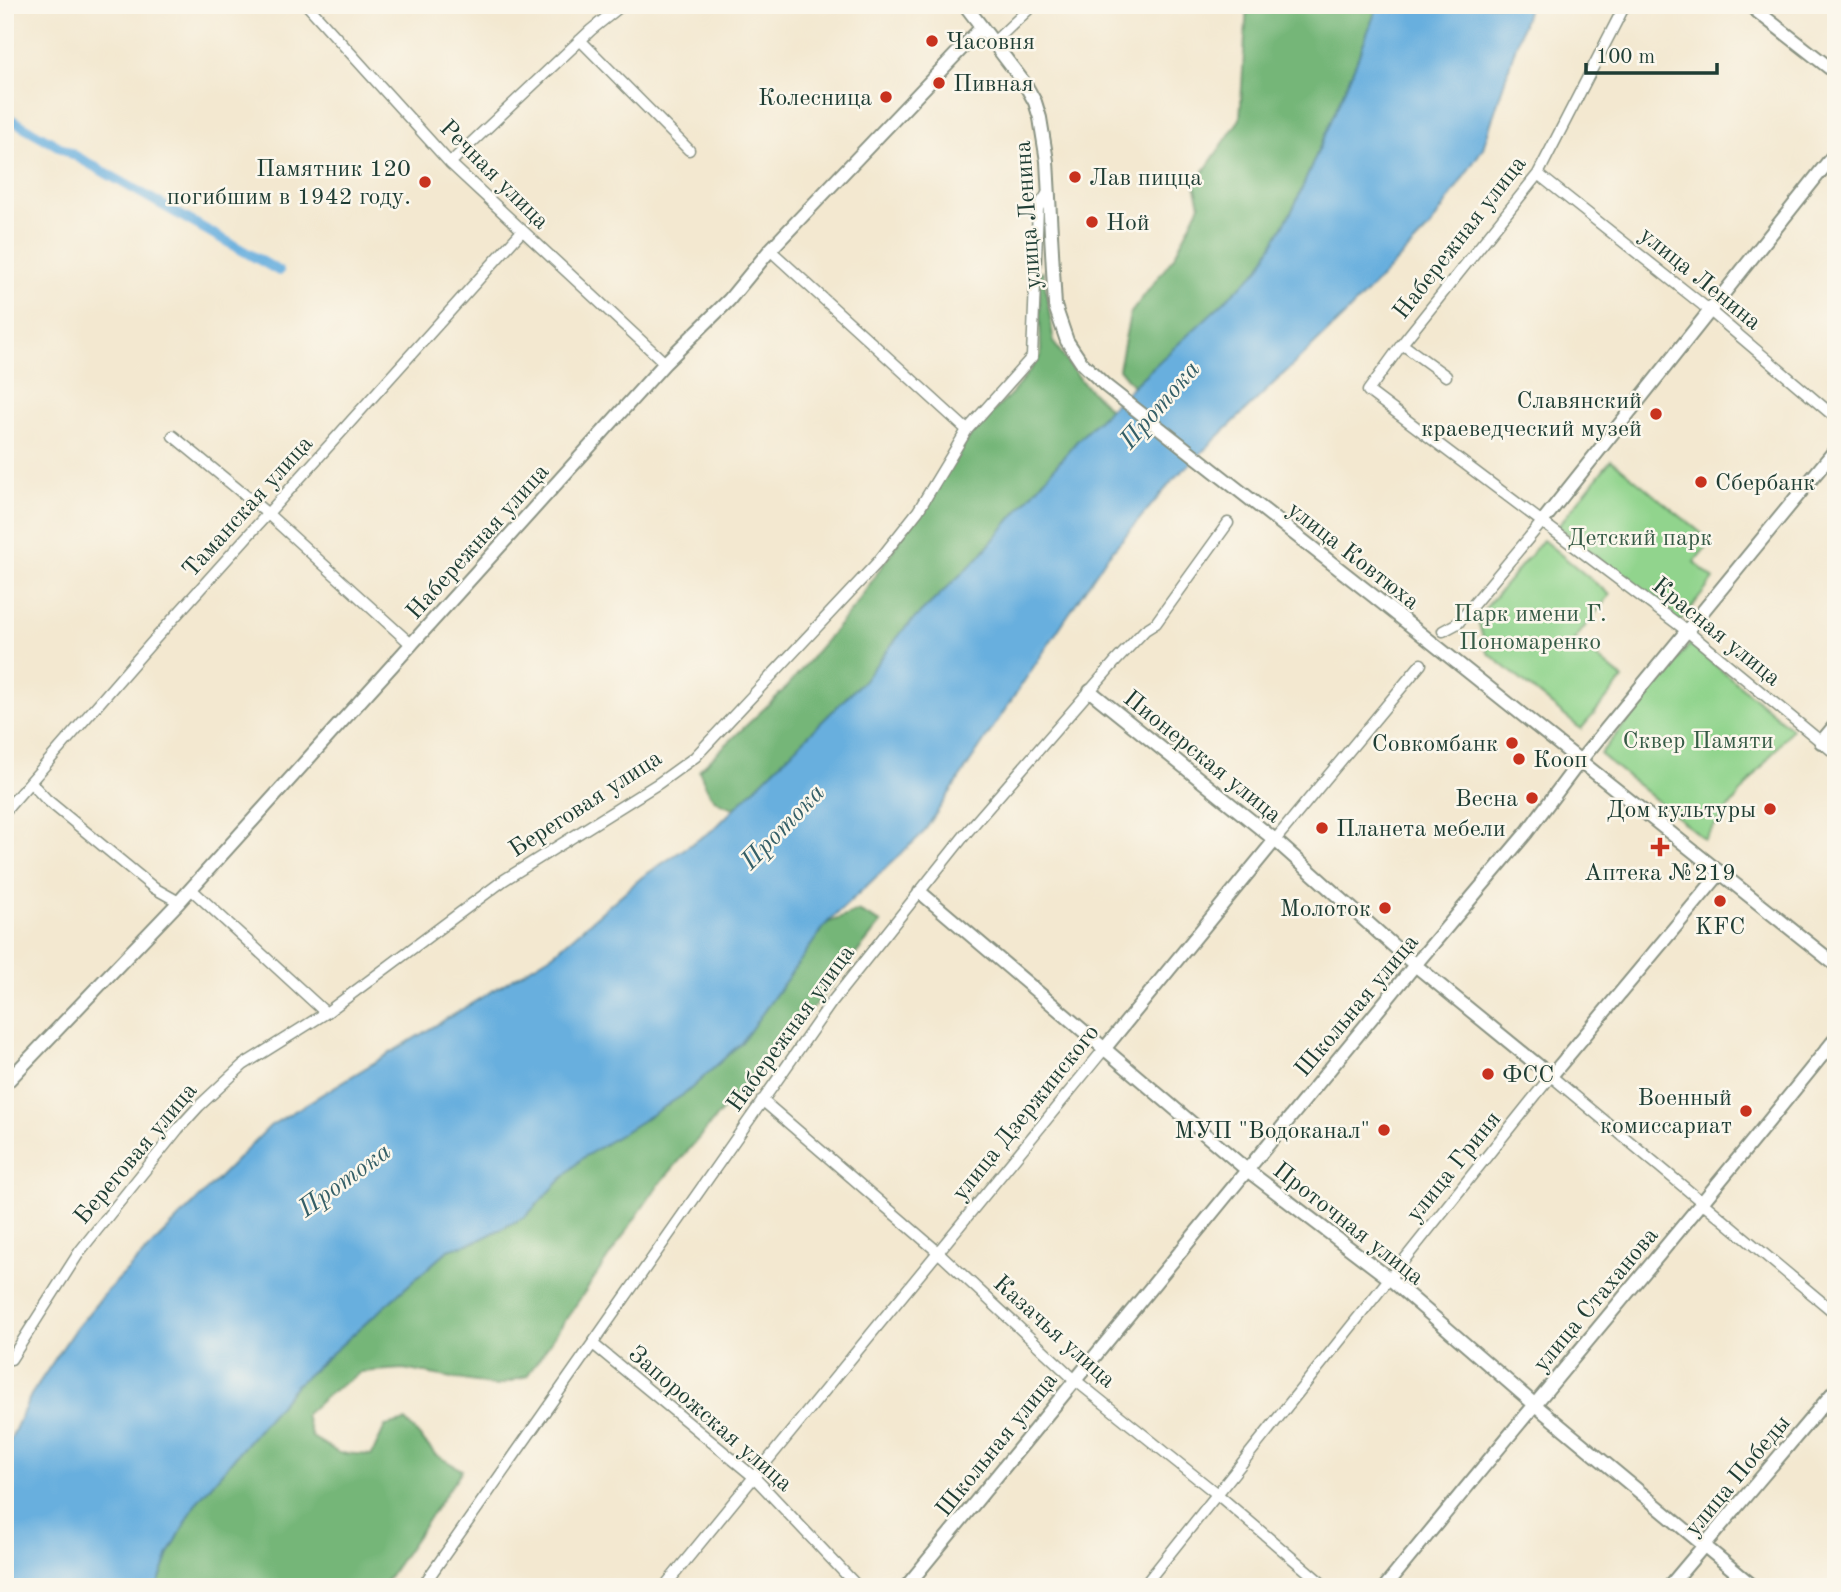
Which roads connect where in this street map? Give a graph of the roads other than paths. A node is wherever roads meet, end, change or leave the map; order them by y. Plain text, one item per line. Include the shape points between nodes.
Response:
1 (307, 5) edge
2 (622, 5) edge
3 (965, 5) edge
4 (1625, 5) edge
5 (1749, 5) edge
6 (1031, 6) edge
7 (982, 27) junction
8 (580, 40) junction
9 (994, 42) junction
10 (1836, 73) edge
11 (689, 150) dead end
12 (1836, 152) edge
13 (450, 163) junction
14 (1538, 174) junction
15 (1049, 191) junction
16 (522, 231) junction
17 (770, 250) junction
18 (1709, 310) junction
19 (1402, 344) junction
20 (665, 363) junction
21 (1447, 376) dead end
22 (1368, 391) joint
23 (1836, 418) edge
24 (967, 430) junction
25 (173, 436) dead end
26 (1836, 449) edge
27 (1241, 493) joint
28 (268, 514) junction
29 (1542, 522) junction
30 (1228, 523) dead end
31 (1443, 631) dead end
32 (1687, 631) junction
33 (412, 645) junction
34 (1420, 664) dead end
35 (1090, 691) junction
36 (1836, 724) edge
37 (1821, 742) junction
38 (1836, 754) edge
39 (1580, 761) junction
40 (31, 783) junction
41 (5, 811) edge
42 (1275, 840) junction
43 (1721, 872) junction
44 (191, 889) junction
45 (920, 892) junction
46 (179, 902) junction
47 (1415, 965) junction
48 (1836, 965) edge
49 (326, 1013) junction
50 (1836, 1038) edge
51 (1105, 1048) junction
52 (1551, 1076) junction
53 (5, 1084) edge
54 (762, 1100) junction
55 (1247, 1170) junction
56 (1704, 1203) junction
57 (938, 1252) junction
58 (1390, 1279) junction
59 (1836, 1314) edge
60 (593, 1344) junction
61 (5, 1359) edge
62 (1075, 1380) junction
63 (1836, 1389) edge
64 (1534, 1404) junction
65 (754, 1478) junction
66 (1217, 1494) junction
67 (1705, 1546) junction
68 (422, 1587) edge
69 (664, 1587) edge
70 (858, 1587) edge
71 (906, 1587) edge
72 (1143, 1587) edge
73 (1326, 1587) edge
74 (1385, 1587) edge
75 (1669, 1587) edge
76 (1754, 1587) edge

1 - 13 street, Речная улица
2 - 8 street
3 - 7 street, улица Ленина
4 - 14 street, Набережная улица
5 - 10 street
6 - 9 street
7 - 9 street, улица Ленина
7 - 17 street, Набережная улица
8 - 11 street
8 - 13 street
9 - 15 street, улица Ленина via 1035,102
12 - 18 street
13 - 16 street, Речная улица
14 - 18 street, улица Ленина
14 - 19 street, Набережная улица
15 - 24 street, Береговая улица via 1038,208 1032,357
15 - 27 street, улица Ленина via 1053,289 1067,341 1106,386
16 - 20 street, Речная улица
16 - 28 street, Таманская улица
17 - 20 street, Набережная улица via 729,300
17 - 24 street
18 - 23 street, улица Ленина
18 - 29 street
19 - 21 street
19 - 22 street, Набережная улица
20 - 33 street, Набережная улица
22 - 29 street, Красная улица
24 - 49 street, Береговая улица via 918,511 877,564 695,757 504,880
25 - 28 street
26 - 32 street, Школьная улица
27 - 39 street, улица Ковтюха
28 - 33 street
28 - 40 street, Таманская улица
29 - 31 street via 1458,622
29 - 32 street, Красная улица
30 - 35 street, Набережная улица via 1156,624 1145,629
32 - 37 street, Красная улица
32 - 39 street, Школьная улица
33 - 44 street, Набережная улица
34 - 42 street, улица Дзержинского
35 - 42 street, Пионерская улица
35 - 45 street, Набережная улица
36 - 37 street
37 - 38 street, Красная улица
39 - 43 street, улица Ковтюха
39 - 47 street, Школьная улица
40 - 41 street, Таманская улица
40 - 46 street via 154,888
42 - 47 street, Пионерская улица
42 - 51 street, улица Дзержинского
43 - 48 street, улица Ковтюха
43 - 52 street, улица Гриня
44 - 46 street, Набережная улица
44 - 49 street
45 - 51 street, Проточная улица
45 - 54 street, Набережная улица via 831,1003
46 - 53 street, Набережная улица
47 - 52 street, Пионерская улица
47 - 55 street, Школьная улица
49 - 61 street, Береговая улица via 243,1065 199,1106 80,1251 11,1359
50 - 56 street, улица Стаханова
51 - 55 street, Проточная улица
51 - 57 street, улица Дзержинского
52 - 56 street, Пионерская улица
52 - 58 street, улица Гриня
54 - 57 street, Казачья улица
54 - 60 street, Набережная улица
55 - 58 street, Проточная улица
55 - 62 street, Школьная улица
56 - 59 street, Пионерская улица
56 - 64 street, улица Стаханова
57 - 62 street, Казачья улица
57 - 65 street, улица Дзержинского
58 - 64 street, Проточная улица
58 - 66 street, улица Гриня
60 - 65 street, Запорожская улица
60 - 68 street, Набережная улица
62 - 66 street, Казачья улица
62 - 71 street, Школьная улица
63 - 67 street, улица Победы
64 - 67 street, Проточная улица
64 - 74 street, улица Стаханова
65 - 69 street, улица Дзержинского
65 - 70 street, Запорожская улица
66 - 72 street, улица Гриня
66 - 73 street, Казачья улица
67 - 75 street, улица Победы
67 - 76 street, Проточная улица

